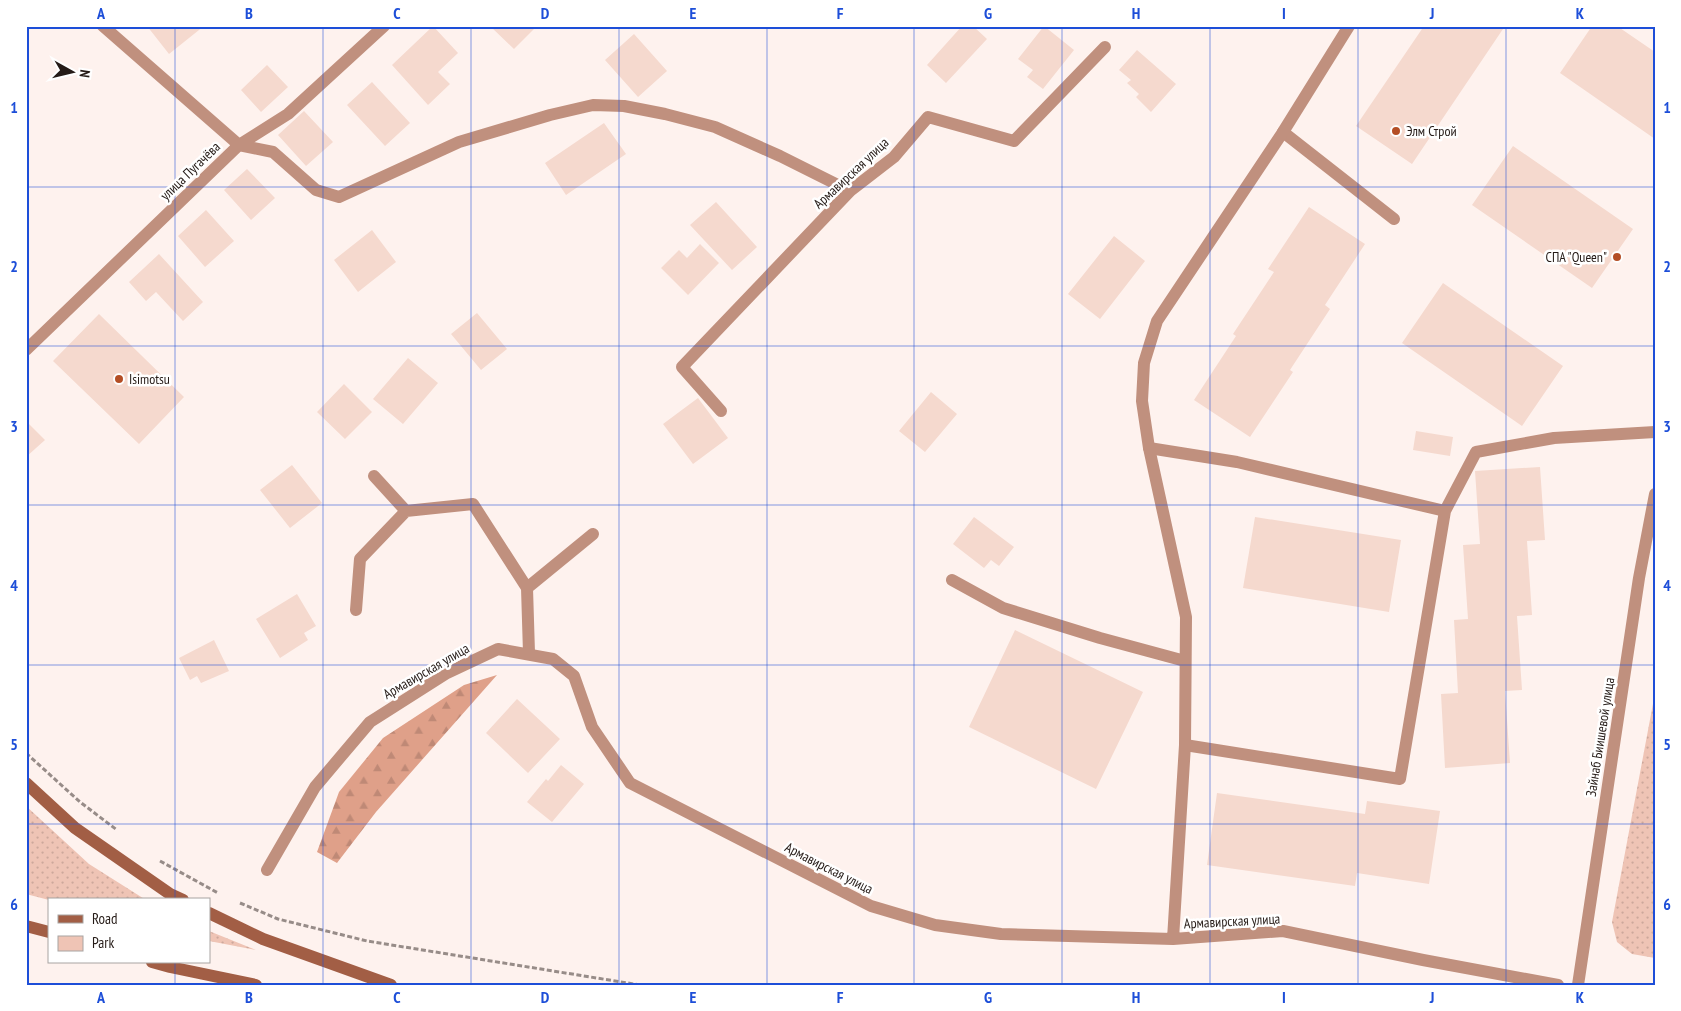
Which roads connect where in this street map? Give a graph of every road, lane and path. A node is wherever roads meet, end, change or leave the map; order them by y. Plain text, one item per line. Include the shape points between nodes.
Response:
1 (30, 26) edge
2 (104, 26) edge
3 (384, 26) edge
4 (1349, 26) edge
5 (26, 30) edge
6 (1105, 47) dead end
7 (1283, 132) junction
8 (239, 145) junction
9 (850, 191) junction
10 (1394, 219) dead end
11 (26, 350) edge
12 (721, 411) dead end
13 (1655, 432) edge
14 (1149, 448) junction
15 (374, 476) dead end
16 (1655, 494) edge
17 (1444, 511) junction
18 (406, 512) junction
19 (594, 534) dead end
20 (952, 580) dead end
21 (527, 588) junction
22 (356, 610) dead end
23 (529, 653) junction
24 (1185, 661) junction
25 (1185, 745) junction
26 (26, 753) edge
27 (26, 783) edge
28 (118, 831) dead end
29 (157, 859) dead end
30 (267, 870) dead end
31 (179, 898) edge
32 (226, 898) dead end
33 (234, 901) dead end
34 (210, 914) edge
35 (26, 926) edge
36 (48, 932) edge
37 (1173, 939) junction
38 (159, 964) edge
39 (256, 985) edge
40 (391, 985) edge
41 (640, 985) edge
42 (1558, 985) edge
43 (1578, 985) edge

1 - 5 path
2 - 8 street
3 - 8 street, улица Пугачёва via 288,114
4 - 7 street
6 - 9 street, Армавирская улица via 1014,141 928,117 894,157
7 - 10 street
7 - 14 street via 1157,321 1144,363 1142,401
8 - 9 street via 273,152 316,190 339,197 459,142 592,105 624,106 714,127
8 - 11 street, улица Пугачёва
9 - 12 street, Армавирская улица via 682,367
13 - 17 street via 1554,438 1476,452
14 - 17 street via 1237,462
14 - 24 street via 1186,617
15 - 18 street
16 - 43 street, Зайнаб Биишевой улица via 1639,578
17 - 25 street via 1400,779
18 - 21 street via 473,504
18 - 22 street via 360,559
19 - 21 street
20 - 24 street via 1003,608
21 - 23 street
23 - 30 street, Армавирская улица via 498,649 447,673 370,722 315,787
23 - 37 street, Армавирская улица via 553,659 574,676 592,727 630,782 871,906 935,925 1001,934
24 - 25 street
25 - 37 street
26 - 28 path
27 - 31 main road via 75,828
29 - 32 path
33 - 41 path via 278,919 367,941
34 - 40 main road via 263,940
35 - 36 main road
37 - 42 street, Армавирская улица via 1283,931
38 - 39 main road

